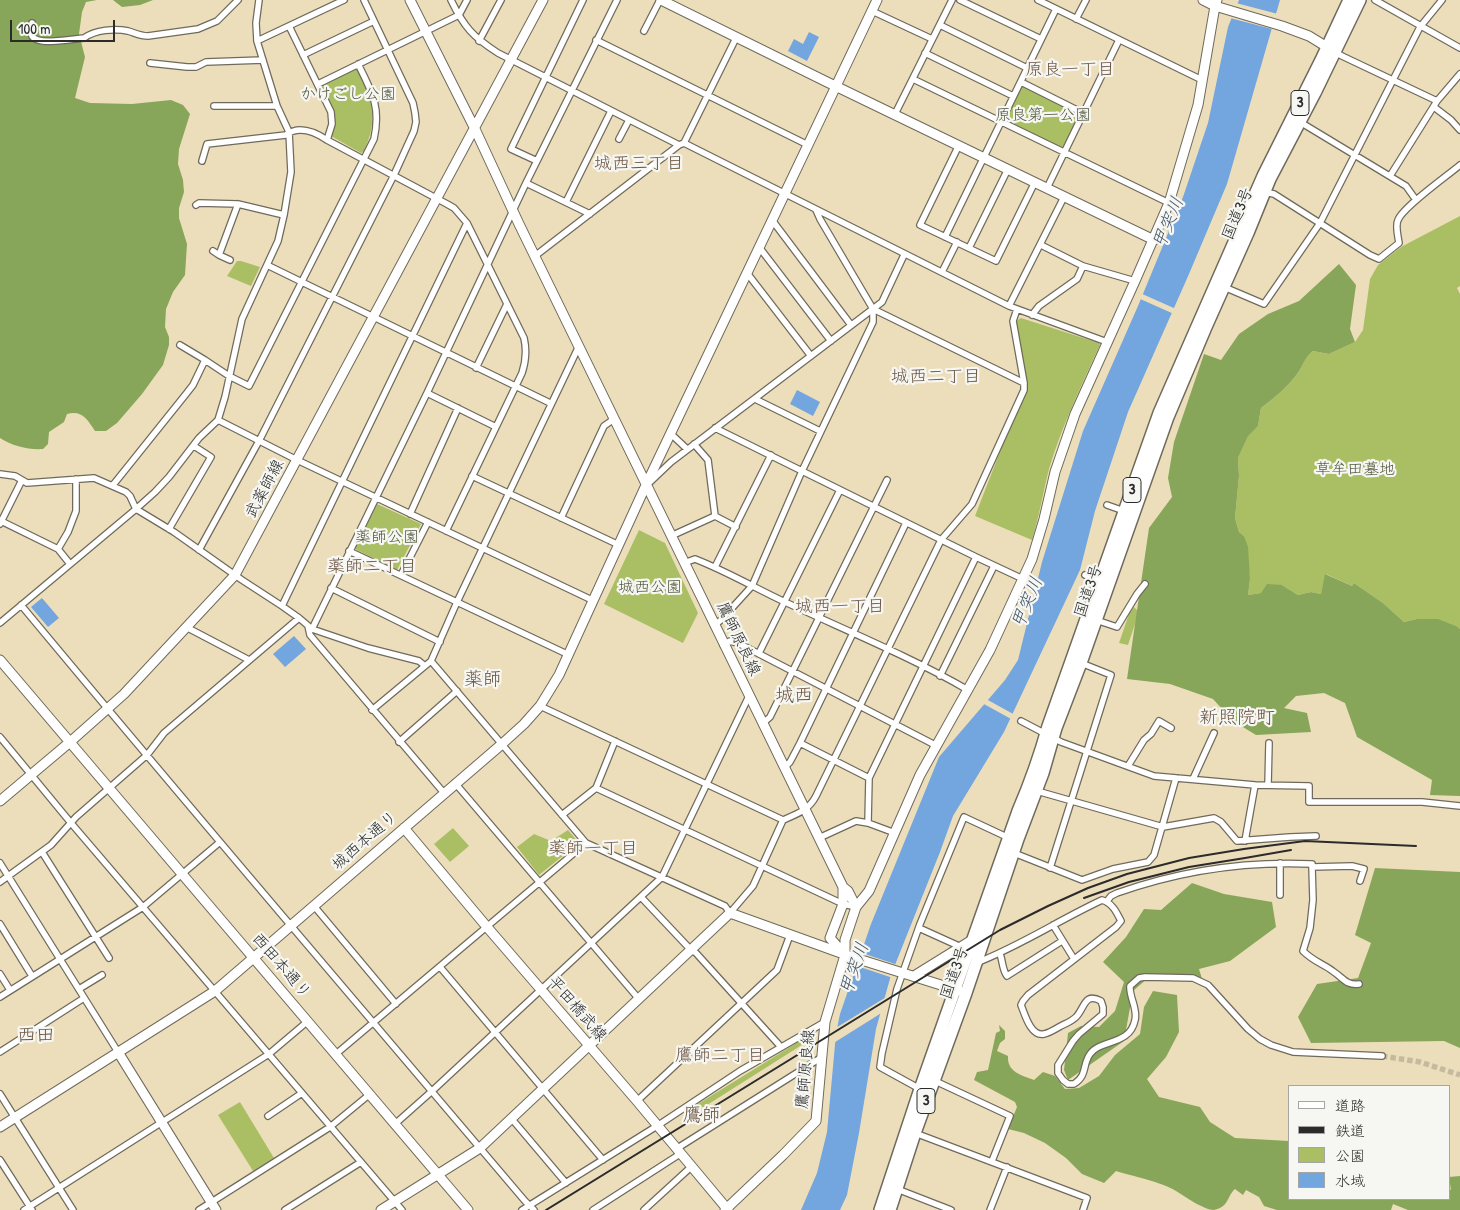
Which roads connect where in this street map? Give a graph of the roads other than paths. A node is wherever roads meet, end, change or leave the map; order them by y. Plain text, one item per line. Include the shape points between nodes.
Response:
1 (238, 0) edge
2 (259, 0) edge
3 (344, 0) edge
4 (364, 0) edge
5 (410, 0) edge
6 (451, 0) edge
7 (466, 0) edge
8 (501, 0) edge
9 (543, 0) edge
10 (583, 0) edge
11 (616, 0) edge
12 (661, 0) edge
13 (877, 0) edge
14 (952, 0) edge
15 (960, 0) edge
16 (1038, 0) edge
17 (1086, 0) edge
18 (1203, 0) edge
19 (1349, 0) edge
20 (1360, 0) edge
21 (1375, 0) edge
22 (1442, 0) edge
23 (1218, 4) edge
24 (1056, 9) junction
25 (872, 11) junction
26 (459, 15) junction
27 (1076, 19) junction
28 (374, 21) junction
29 (32, 23) dead end
30 (940, 25) junction
31 (289, 26) junction
32 (1420, 27) junction
33 (425, 31) junction
34 (644, 31) dead end
35 (736, 38) junction
36 (932, 39) junction
37 (1041, 39) junction
38 (596, 40) junction
39 (1120, 40) junction
40 (257, 41) junction
41 (479, 41) junction
42 (1460, 48) edge
43 (1331, 49) junction
44 (388, 50) junction
45 (926, 54) junction
46 (303, 55) junction
47 (263, 60) junction
48 (511, 60) junction
49 (150, 63) dead end
50 (358, 64) junction
51 (1027, 68) junction
52 (1460, 74) edge
53 (545, 78) junction
54 (913, 79) junction
55 (1202, 80) junction
56 (1393, 80) junction
57 (1021, 82) junction
58 (318, 84) junction
59 (835, 86) junction
60 (572, 92) junction
61 (708, 94) junction
62 (1013, 96) junction
63 (1436, 104) junction
64 (214, 106) dead end
65 (277, 106) junction
66 (611, 111) junction
67 (1083, 113) junction
68 (895, 114) junction
69 (629, 120) junction
70 (1001, 122) junction
71 (1300, 122) junction
72 (475, 129) junction
73 (1460, 130) edge
74 (289, 132) junction
75 (619, 139) dead end
76 (328, 140) junction
77 (681, 144) junction
78 (808, 145) junction
79 (959, 145) junction
80 (1064, 152) junction
81 (1355, 154) junction
82 (984, 157) junction
83 (363, 159) junction
84 (202, 161) dead end
85 (537, 161) junction
86 (1460, 165) edge
87 (1008, 169) junction
88 (394, 175) junction
89 (1390, 176) junction
90 (1034, 182) junction
91 (526, 183) junction
92 (1047, 188) junction
93 (1261, 191) junction
94 (784, 194) junction
95 (1064, 196) junction
96 (437, 198) junction
97 (1416, 200) junction
98 (566, 202) junction
99 (1169, 203) junction
100 (238, 204) junction
101 (196, 205) dead end
102 (816, 210) junction
103 (513, 211) junction
104 (590, 214) junction
105 (284, 215) junction
106 (772, 220) junction
107 (467, 222) junction
108 (1320, 223) junction
109 (945, 237) junction
110 (1154, 240) junction
111 (957, 242) junction
112 (1041, 245) junction
113 (759, 247) junction
114 (969, 248) junction
115 (213, 251) dead end
116 (219, 255) junction
117 (904, 255) junction
118 (535, 256) junction
119 (230, 260) dead end
120 (488, 264) junction
121 (267, 265) junction
122 (1083, 266) junction
123 (942, 272) junction
124 (747, 273) junction
125 (301, 282) junction
126 (1135, 282) junction
127 (1224, 287) junction
128 (332, 297) junction
129 (507, 304) junction
130 (1009, 306) junction
131 (873, 309) junction
132 (1017, 310) junction
133 (1032, 315) junction
134 (373, 318) junction
135 (852, 325) junction
136 (412, 336) junction
137 (831, 341) junction
138 (1107, 342) junction
139 (180, 345) dead end
140 (579, 346) junction
141 (446, 353) junction
142 (811, 356) junction
143 (205, 360) junction
144 (476, 368) junction
145 (229, 376) junction
146 (1024, 383) junction
147 (515, 387) junction
148 (427, 393) junction
149 (755, 399) junction
150 (550, 404) junction
151 (458, 408) junction
152 (614, 419) junction
153 (218, 420) junction
154 (496, 427) junction
155 (715, 428) junction
156 (820, 431) junction
157 (671, 434) junction
158 (259, 441) junction
159 (694, 444) junction
160 (194, 446) junction
161 (687, 449) junction
162 (771, 455) junction
163 (297, 460) junction
164 (802, 471) junction
165 (0, 474) edge
166 (472, 476) junction
167 (76, 479) junction
168 (22, 480) junction
169 (887, 480) dead end
170 (342, 481) junction
171 (113, 485) junction
172 (646, 485) junction
173 (840, 490) junction
174 (509, 493) junction
175 (376, 497) junction
176 (1107, 505) dead end
177 (874, 506) junction
178 (136, 509) junction
179 (1124, 511) junction
180 (410, 514) junction
181 (715, 516) junction
182 (561, 518) junction
183 (428, 522) junction
184 (1, 523) edge
185 (906, 523) junction
186 (736, 527) junction
187 (169, 529) junction
188 (446, 531) junction
189 (671, 536) junction
190 (941, 540) junction
191 (619, 545) junction
192 (58, 549) junction
193 (483, 549) junction
194 (199, 550) junction
195 (349, 551) junction
196 (976, 558) junction
197 (684, 563) junction
198 (70, 564) junction
199 (994, 566) junction
200 (716, 567) junction
201 (234, 575) junction
202 (401, 575) junction
203 (1085, 575) dead end
204 (1023, 579) junction
205 (1100, 580) junction
206 (1145, 584) dead end
207 (752, 586) junction
208 (331, 588) junction
209 (457, 602) junction
210 (594, 602) junction
211 (785, 602) junction
212 (21, 605) junction
213 (282, 606) junction
214 (819, 617) junction
215 (299, 618) junction
216 (1096, 620) junction
217 (0, 623) edge
218 (714, 626) junction
219 (186, 627) junction
220 (310, 628) junction
221 (853, 634) junction
222 (440, 642) junction
223 (723, 645) junction
224 (888, 650) junction
225 (760, 653) junction
226 (569, 655) junction
227 (0, 660) edge
228 (249, 660) junction
229 (431, 661) junction
230 (1081, 663) junction
231 (425, 666) junction
232 (923, 667) junction
233 (792, 671) junction
234 (940, 676) junction
235 (826, 689) junction
236 (968, 690) junction
237 (457, 691) junction
238 (749, 696) junction
239 (540, 706) junction
240 (860, 706) junction
241 (108, 710) junction
242 (372, 710) junction
243 (1021, 721) dead end
244 (762, 724) junction
245 (896, 724) junction
246 (1171, 728) dead end
247 (1214, 732) dead end
248 (1049, 736) junction
249 (0, 737) edge
250 (615, 741) junction
251 (70, 742) junction
252 (399, 742) junction
253 (800, 743) junction
254 (1270, 743) dead end
255 (502, 744) junction
256 (936, 746) junction
257 (1088, 751) junction
258 (147, 755) junction
259 (834, 760) junction
260 (1128, 766) junction
261 (784, 768) junction
262 (32, 775) junction
263 (869, 778) junction
264 (1176, 778) junction
265 (1193, 779) junction
266 (456, 783) junction
267 (706, 784) junction
268 (1255, 785) junction
269 (1268, 785) junction
270 (109, 788) junction
271 (596, 788) junction
272 (1036, 790) junction
273 (444, 793) junction
274 (0, 801) edge
275 (1072, 802) junction
276 (1460, 806) edge
277 (805, 810) junction
278 (562, 814) junction
279 (784, 820) junction
280 (71, 823) junction
281 (868, 823) junction
282 (1162, 827) junction
283 (404, 828) junction
284 (684, 830) junction
285 (895, 833) junction
286 (1316, 836) dead end
287 (819, 838) junction
288 (1010, 838) junction
289 (1245, 841) junction
290 (220, 842) junction
291 (586, 843) junction
292 (42, 852) junction
293 (1014, 853) junction
294 (0, 863) edge
295 (1280, 863) junction
296 (762, 866) junction
297 (1312, 867) junction
298 (1050, 868) junction
299 (182, 874) junction
300 (8, 876) junction
301 (662, 877) junction
302 (1360, 881) dead end
303 (0, 882) edge
304 (540, 883) junction
305 (842, 887) junction
306 (1280, 895) dead end
307 (641, 897) junction
308 (1107, 901) junction
309 (843, 904) junction
310 (314, 906) junction
311 (143, 907) junction
312 (856, 907) junction
313 (730, 913) junction
314 (0, 924) edge
315 (1053, 925) junction
316 (290, 926) junction
317 (487, 927) junction
318 (919, 928) junction
319 (790, 935) junction
320 (95, 936) junction
321 (830, 938) junction
322 (972, 940) junction
323 (1062, 941) junction
324 (591, 943) junction
325 (817, 945) junction
326 (962, 947) junction
327 (690, 950) junction
328 (1000, 954) junction
329 (849, 956) junction
330 (60, 958) junction
331 (109, 958) dead end
332 (254, 958) junction
333 (1074, 960) junction
334 (976, 963) junction
335 (963, 964) junction
336 (440, 966) junction
337 (901, 972) junction
338 (0, 974) edge
339 (102, 975) dead end
340 (32, 976) junction
341 (914, 976) junction
342 (1359, 984) dead end
343 (79, 989) junction
344 (541, 989) junction
345 (10, 990) junction
346 (954, 990) junction
347 (215, 991) junction
348 (966, 993) junction
349 (0, 997) edge
350 (84, 998) junction
351 (638, 998) junction
352 (396, 1004) junction
353 (741, 1004) junction
354 (308, 1021) junction
355 (825, 1022) junction
356 (373, 1023) junction
357 (495, 1032) junction
358 (589, 1045) junction
359 (781, 1047) junction
360 (0, 1052) edge
361 (118, 1052) junction
362 (269, 1054) junction
363 (336, 1054) junction
364 (1382, 1056) tunnel mouth
365 (822, 1057) junction
366 (933, 1080) junction
367 (543, 1088) junction
368 (920, 1089) junction
369 (432, 1092) junction
370 (302, 1093) junction
371 (0, 1094) edge
372 (370, 1094) junction
373 (636, 1101) junction
374 (268, 1116) dead end
375 (15, 1117) junction
376 (511, 1118) junction
377 (162, 1122) junction
378 (395, 1124) junction
379 (657, 1126) junction
380 (0, 1127) edge
381 (330, 1127) junction
382 (915, 1133) junction
383 (480, 1148) junction
384 (678, 1151) junction
385 (0, 1160) edge
386 (603, 1160) junction
387 (992, 1161) junction
388 (361, 1162) junction
389 (691, 1167) junction
390 (1007, 1167) junction
391 (438, 1175) junction
392 (566, 1182) junction
393 (59, 1188) junction
394 (896, 1188) junction
395 (394, 1202) junction
396 (214, 1206) edge
397 (532, 1208) edge
398 (29, 1209) edge
399 (73, 1210) edge
400 (199, 1210) edge
401 (285, 1210) edge
402 (381, 1210) edge
403 (402, 1210) edge
404 (468, 1210) edge
405 (522, 1210) edge
406 (593, 1210) edge
407 (644, 1210) edge
408 (726, 1210) edge
409 (880, 1210) edge
410 (890, 1210) edge
411 (951, 1210) edge
412 (990, 1210) edge
413 (1083, 1210) edge

1 - 29 street via 217,20 198,29 148,36 118,30 50,41 35,39 31,32
2 - 40 street
3 - 31 street
4 - 28 street
5 - 33 street, 鷹師原良線
6 - 26 street
7 - 26 street
8 - 41 street
9 - 48 street, 武薬師線
10 - 53 street
11 - 38 street
12 - 34 street
12 - 35 street
13 - 25 street, 城西本通り
14 - 30 street
15 - 37 street
16 - 24 street
17 - 27 street
18 - 23 street
19 - 43 highway, 国道3号 / 3
20 - 43 highway, 国道3号 / 3
21 - 32 street
22 - 32 street
23 - 43 street via 1309,36
23 - 55 street
24 - 27 street
24 - 37 street
25 - 36 street
25 - 59 street, 城西本通り
26 - 33 street
26 - 41 street
27 - 39 street
28 - 44 street
28 - 46 street
30 - 36 street
30 - 51 street
31 - 40 street
31 - 46 street
32 - 42 street
32 - 56 street
33 - 44 street
33 - 72 street, 鷹師原良線
35 - 59 street
35 - 61 street
36 - 45 street
37 - 51 street
38 - 60 street
38 - 61 street
39 - 55 street
39 - 67 street
40 - 47 street
41 - 48 street
43 - 56 street
43 - 71 highway, 国道3号 / 3
43 - 93 highway, 国道3号 / 3 via 1271,159
44 - 50 street
44 - 88 street via 413,103 416,122
45 - 54 street
45 - 62 street
46 - 58 street
47 - 49 street via 206,62 196,67
47 - 65 street
48 - 53 street
48 - 72 street, 武薬師線
50 - 58 street
50 - 83 street via 372,91 376,109 374,139
51 - 57 street
52 - 63 street
53 - 60 street
53 - 85 street via 511,149
54 - 68 street
54 - 70 street
55 - 99 street
56 - 63 street
56 - 81 street
57 - 62 street
57 - 67 street
58 - 76 street via 331,112
59 - 68 street
59 - 78 street, 城西本通り
60 - 66 street
60 - 85 street
61 - 77 street
61 - 78 street
62 - 70 street
63 - 73 street
63 - 89 street
64 - 65 street
65 - 74 street
66 - 69 street
66 - 98 street
67 - 80 street
68 - 79 street
69 - 75 street
69 - 77 street
70 - 80 street
70 - 82 street
71 - 81 street
71 - 93 highway, 国道3号 / 3
72 - 96 street, 武薬師線
72 - 103 street, 鷹師原良線
74 - 76 street via 309,131
74 - 84 street via 286,135 207,144
74 - 105 street via 291,172
76 - 83 street
77 - 94 street
77 - 104 street
78 - 94 street, 城西本通り
79 - 82 street
79 - 109 street via 920,225
80 - 92 street
80 - 99 street
81 - 89 street
81 - 108 street
82 - 87 street
82 - 109 street
83 - 88 street
83 - 125 street
85 - 91 street
86 - 97 street
87 - 90 street
87 - 114 street
88 - 96 street
88 - 128 street
89 - 97 street via 1406,186
90 - 92 street
90 - 114 street via 996,261
91 - 98 street
91 - 103 street
92 - 95 street
93 - 108 street via 1274,194
93 - 127 highway, 国道3号 / 3
93 - 179 highway, 国道3号 / 3 via 1159,413
94 - 102 street
94 - 106 street, 城西本通り
95 - 110 street
95 - 112 street
96 - 107 street via 454,208
96 - 134 street, 武薬師線
97 - 108 street via 1396,222 1399,243 1380,259
98 - 104 street
99 - 110 street
100 - 101 street
100 - 105 street
100 - 116 street
102 - 117 street
102 - 131 street
103 - 118 street, 鷹師原良線
103 - 120 street
104 - 118 street
105 - 121 street via 278,241
106 - 113 street, 城西本通り
106 - 135 street
107 - 120 street
107 - 136 street
108 - 127 street via 1264,304
109 - 111 street
110 - 126 street
111 - 114 street
111 - 123 street
112 - 122 street
112 - 130 street
113 - 124 street, 城西本通り
113 - 137 street
115 - 116 street
116 - 119 street
117 - 123 street
117 - 131 street via 882,302
118 - 140 street, 鷹師原良線
120 - 129 street
120 - 141 street
121 - 125 street
121 - 145 street via 242,319
122 - 126 street
122 - 133 street via 1077,279 1039,306
123 - 130 street
124 - 142 street
124 - 157 street, 城西本通り
125 - 128 street
125 - 145 street via 248,386
126 - 138 street
127 - 216 highway, 国道3号 / 3 via 1168,417
128 - 134 street
128 - 158 street
129 - 144 street
129 - 147 street via 526,346 525,364
130 - 132 street
131 - 135 street
131 - 146 street
131 - 156 street via 872,322
132 - 133 street
132 - 146 street via 1013,321
133 - 138 street
134 - 136 street
134 - 163 street, 武薬師線
135 - 137 street
136 - 141 street
136 - 170 street
137 - 142 street
138 - 204 street via 1075,414 1055,472 1032,559
139 - 143 street
140 - 150 street
140 - 152 street, 鷹師原良線
141 - 144 street
141 - 148 street
142 - 149 street
143 - 145 street
143 - 171 street via 193,385
144 - 147 street
145 - 153 street
146 - 190 street via 1024,390 972,504
147 - 150 street
147 - 154 street
148 - 151 street
148 - 175 street
149 - 155 street
149 - 156 street
150 - 174 street
151 - 154 street
151 - 180 street
152 - 172 street, 鷹師原良線
152 - 182 street via 604,426
153 - 158 street
153 - 160 street
154 - 166 street
155 - 159 street
155 - 162 street
156 - 164 street
157 - 161 street
157 - 172 street, 城西本通り
158 - 163 street
158 - 194 street
159 - 161 street
159 - 181 street via 708,460
160 - 178 street
160 - 187 street via 211,458
161 - 172 street
162 - 164 street
162 - 186 street
163 - 170 street
163 - 201 street, 武薬師線
164 - 173 street
164 - 207 street
165 - 168 street
166 - 174 street
166 - 188 street
167 - 168 street via 27,483
167 - 171 street via 94,478
167 - 192 street via 76,511
168 - 184 street
169 - 177 street
170 - 175 street
170 - 213 street
171 - 178 street via 130,496
172 - 189 street, 鷹師原良線
172 - 191 street, 城西本通り
173 - 177 street
173 - 211 street
174 - 182 street
174 - 193 street
175 - 180 street
175 - 195 street
176 - 179 street
177 - 185 street
177 - 214 street
178 - 187 street
178 - 198 street
179 - 205 highway, 国道3号 / 3
180 - 183 street
181 - 186 street
181 - 189 street
182 - 191 street
183 - 188 street
183 - 202 street
184 - 192 street
185 - 190 street
185 - 221 street
186 - 200 street
187 - 194 street
188 - 193 street
189 - 197 street, 鷹師原良線
190 - 196 street
190 - 224 street
191 - 210 street, 城西本通り
192 - 198 street
193 - 209 street
193 - 210 street
194 - 201 street
195 - 202 street
195 - 208 street
196 - 199 street
196 - 232 street
197 - 200 street via 695,559
197 - 218 street, 鷹師原良線
198 - 212 street
199 - 204 street
199 - 234 street
200 - 207 street
201 - 213 street
201 - 219 street, 武薬師線
202 - 209 street
203 - 205 street
204 - 236 street
205 - 248 highway, 国道3号 / 3
206 - 216 street via 1117,627
207 - 211 street
207 - 218 street
208 - 220 street
208 - 222 street
209 - 222 street
209 - 226 street
210 - 226 street, 城西本通り
211 - 214 street
211 - 225 street
212 - 217 street
212 - 241 street
213 - 215 street
214 - 221 street
214 - 233 street
215 - 220 street
215 - 228 street
216 - 230 highway, 国道3号 / 3
218 - 223 street, 鷹師原良線
219 - 228 street
219 - 241 street, 武薬師線
220 - 231 street
220 - 242 street via 310,635
221 - 224 street
221 - 235 street
222 - 229 street
223 - 225 street via 730,641
223 - 238 street, 鷹師原良線
224 - 232 street
224 - 240 street
225 - 233 street
226 - 239 street, 城西本通り
227 - 251 street, 西田本通り
228 - 258 street via 164,732
229 - 231 street
229 - 237 street
230 - 248 highway, 国道3号 / 3
230 - 257 street via 1111,675
231 - 242 street
232 - 234 street
232 - 245 street
233 - 235 street
233 - 244 street via 770,717
234 - 236 street
235 - 240 street
235 - 253 street
236 - 256 street
237 - 252 street
237 - 255 street
238 - 244 street, 鷹師原良線
238 - 267 street
239 - 250 street
239 - 255 street, 城西本通り
240 - 245 street
240 - 259 street
241 - 251 street, 武薬師線
241 - 258 street
242 - 252 street
243 - 248 street
244 - 261 street, 鷹師原良線
245 - 256 street
245 - 263 street
246 - 260 street via 1159,721
247 - 265 street
248 - 257 street
248 - 272 highway, 国道3号 / 3 via 1043,773
248 - 288 highway, 国道3号 / 3
249 - 262 street
250 - 267 street
250 - 271 street
251 - 262 street, 武薬師線
251 - 270 street, 西田本通り
252 - 273 street
253 - 259 street
253 - 261 street
254 - 269 street
255 - 266 street, 城西本通り
255 - 278 street
256 - 285 street
257 - 260 street
257 - 275 street
258 - 270 street
258 - 290 street
259 - 263 street
259 - 277 street via 812,804
260 - 264 street via 1154,776
261 - 277 street, 鷹師原良線
262 - 274 street, 武薬師線
262 - 280 street
263 - 281 street
264 - 265 street
264 - 282 street
265 - 268 street
266 - 273 street, 城西本通り
266 - 304 street
267 - 279 street
267 - 284 street
268 - 269 street
268 - 289 street
269 - 276 street via 1309,786 1309,802 1422,802
270 - 280 street
270 - 299 street, 西田本通り
271 - 278 street
271 - 284 street
272 - 275 street
272 - 293 highway, 国道3号 / 3
273 - 283 street, 城西本通り
275 - 282 street
275 - 298 street
277 - 279 street
277 - 287 street, 鷹師原良線
278 - 291 street
279 - 296 street
280 - 292 street
280 - 311 street
281 - 285 street
281 - 287 street via 856,821
282 - 289 street via 1214,818 1237,841
282 - 298 street via 1154,855 1148,862 1113,868 1082,880
283 - 310 street, 城西本通り
283 - 317 street, 平田橋武線
284 - 296 street
284 - 301 street
285 - 312 street via 869,891
286 - 289 street
287 - 305 street, 鷹師原良線
288 - 318 street via 964,817
288 - 322 highway, 国道3号 / 3
290 - 299 street
290 - 316 street
291 - 301 street
291 - 304 street
292 - 300 street
292 - 320 street
293 - 298 street
293 - 334 highway, 国道3号 / 3
294 - 300 street
295 - 297 street via 1312,864
295 - 306 street
295 - 308 street via 1174,877 1117,893
296 - 309 street
296 - 313 street via 753,886
297 - 302 street via 1360,868 1364,870
297 - 342 street via 1313,900 1303,952 1346,982
299 - 311 street
299 - 332 street, 西田本通り
300 - 303 street
300 - 330 street
301 - 307 street
301 - 313 street via 725,906
304 - 317 street
304 - 324 street
305 - 309 street, 鷹師原良線
305 - 312 street, 鷹師原良線 via 848,891
307 - 324 street
307 - 327 street
308 - 315 street via 1102,900
308 - 333 street via 1121,920
309 - 312 street
309 - 321 street, 鷹師原良線
310 - 316 street, 城西本通り
310 - 352 street
311 - 320 street
311 - 347 street
312 - 329 street, 鷹師原良線 via 845,940
313 - 319 street
313 - 327 street
314 - 340 street
315 - 323 street
315 - 328 street
316 - 332 street, 城西本通り
316 - 356 street
317 - 336 street
317 - 344 street, 平田橋武線
318 - 326 street
318 - 337 street
319 - 325 street
319 - 353 street via 777,970
320 - 330 street
320 - 331 street
321 - 325 street
321 - 329 street
322 - 326 street
322 - 335 highway, 国道3号 / 3
323 - 328 street via 1006,976
323 - 333 street
324 - 344 street
324 - 351 street
325 - 329 street
326 - 341 street
327 - 351 street
327 - 353 street
328 - 334 street
329 - 337 street
329 - 355 street, 鷹師原良線
330 - 340 street
330 - 343 street
332 - 347 street, 城西本通り
332 - 354 street, 西田本通り
333 - 364 street via 1028,995 1021,1006 1029,1024 1040,1034 1073,1019 1091,998 1101,1001 1103,1014 1079,1034 1058,1065 1058,1073 1068,1084 1079,1081 1088,1055 1095,1048 1120,1040 1128,1033 1135,1019 1130,986 1145,977 1193,978 1208,985 1260,1040 1293,1052
334 - 335 street
334 - 348 highway, 国道3号 / 3
335 - 346 highway, 国道3号 / 3
336 - 352 street
336 - 357 street
337 - 341 street
337 - 368 street via 880,1067
338 - 345 street
339 - 343 street
340 - 345 street
341 - 346 street
343 - 350 street
344 - 357 street
344 - 358 street, 平田橋武線
345 - 349 street
346 - 348 street
346 - 368 highway, 国道3号 / 3
347 - 361 street, 城西本通り
347 - 362 street
348 - 366 highway, 国道3号 / 3
350 - 360 street
350 - 361 street
351 - 358 street
352 - 356 street
353 - 359 street
353 - 373 street
354 - 362 street
354 - 363 street, 西田本通り
355 - 359 street
355 - 365 street, 鷹師原良線
356 - 363 street
356 - 369 street
357 - 367 street
357 - 369 street
358 - 367 street
358 - 373 street, 平田橋武線
359 - 379 street
361 - 375 street, 城西本通り
361 - 377 street
362 - 370 street
362 - 377 street
363 - 372 street, 西田本通り
365 - 384 street
365 - 408 street, 鷹師原良線 via 816,1121
366 - 382 highway, 国道3号 / 3
366 - 387 street via 1010,1116
367 - 376 street
367 - 386 street
368 - 409 highway, 国道3号 / 3
369 - 378 street
369 - 383 street
370 - 374 street
370 - 381 street
371 - 375 street
372 - 378 street, 西田本通り
372 - 381 street
373 - 379 street, 平田橋武線
375 - 380 street, 城西本通り
375 - 393 street
376 - 383 street
376 - 392 street
377 - 393 street
377 - 396 street
378 - 391 street, 西田本通り
379 - 384 street, 平田橋武線
379 - 386 street
381 - 388 street
381 - 396 street
382 - 387 street
382 - 394 highway, 国道3号 / 3
383 - 391 street
383 - 397 street
384 - 389 street, 平田橋武線
384 - 406 street
385 - 398 street
386 - 392 street
387 - 390 street
388 - 395 street
388 - 401 street
389 - 407 street
389 - 408 street, 平田橋武線
390 - 412 street
390 - 413 street via 1087,1198
391 - 395 street
391 - 404 street, 西田本通り
392 - 397 street
393 - 398 street
393 - 399 street
394 - 410 highway, 国道3号 / 3
394 - 411 street
395 - 402 street
395 - 403 street
396 - 400 street
397 - 405 street

